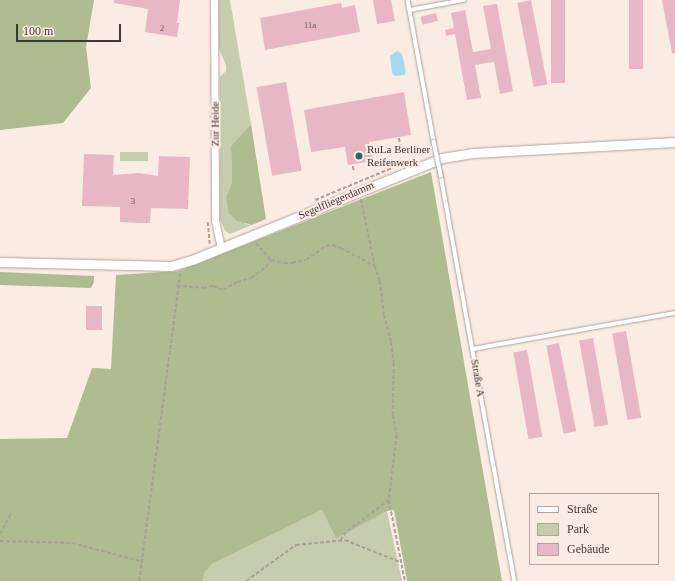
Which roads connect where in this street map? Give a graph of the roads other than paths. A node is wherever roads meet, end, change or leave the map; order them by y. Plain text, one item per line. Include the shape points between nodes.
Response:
1 (214, 0) edge
2 (408, 0) edge
3 (464, 0) edge
4 (410, 10) junction
5 (675, 142) edge
6 (221, 248) junction
7 (0, 262) edge
8 (675, 313) edge
9 (473, 349) junction
10 (515, 581) edge

1 - 6 street, Zur Heide via 215,220
2 - 4 lane, Straße A
3 - 4 lane
4 - 9 lane, Straße A, bridge
5 - 6 street, Segelfliegerdamm via 448,156
6 - 7 street, Segelfliegerdamm via 171,266
8 - 9 lane
9 - 10 lane, Straße A

